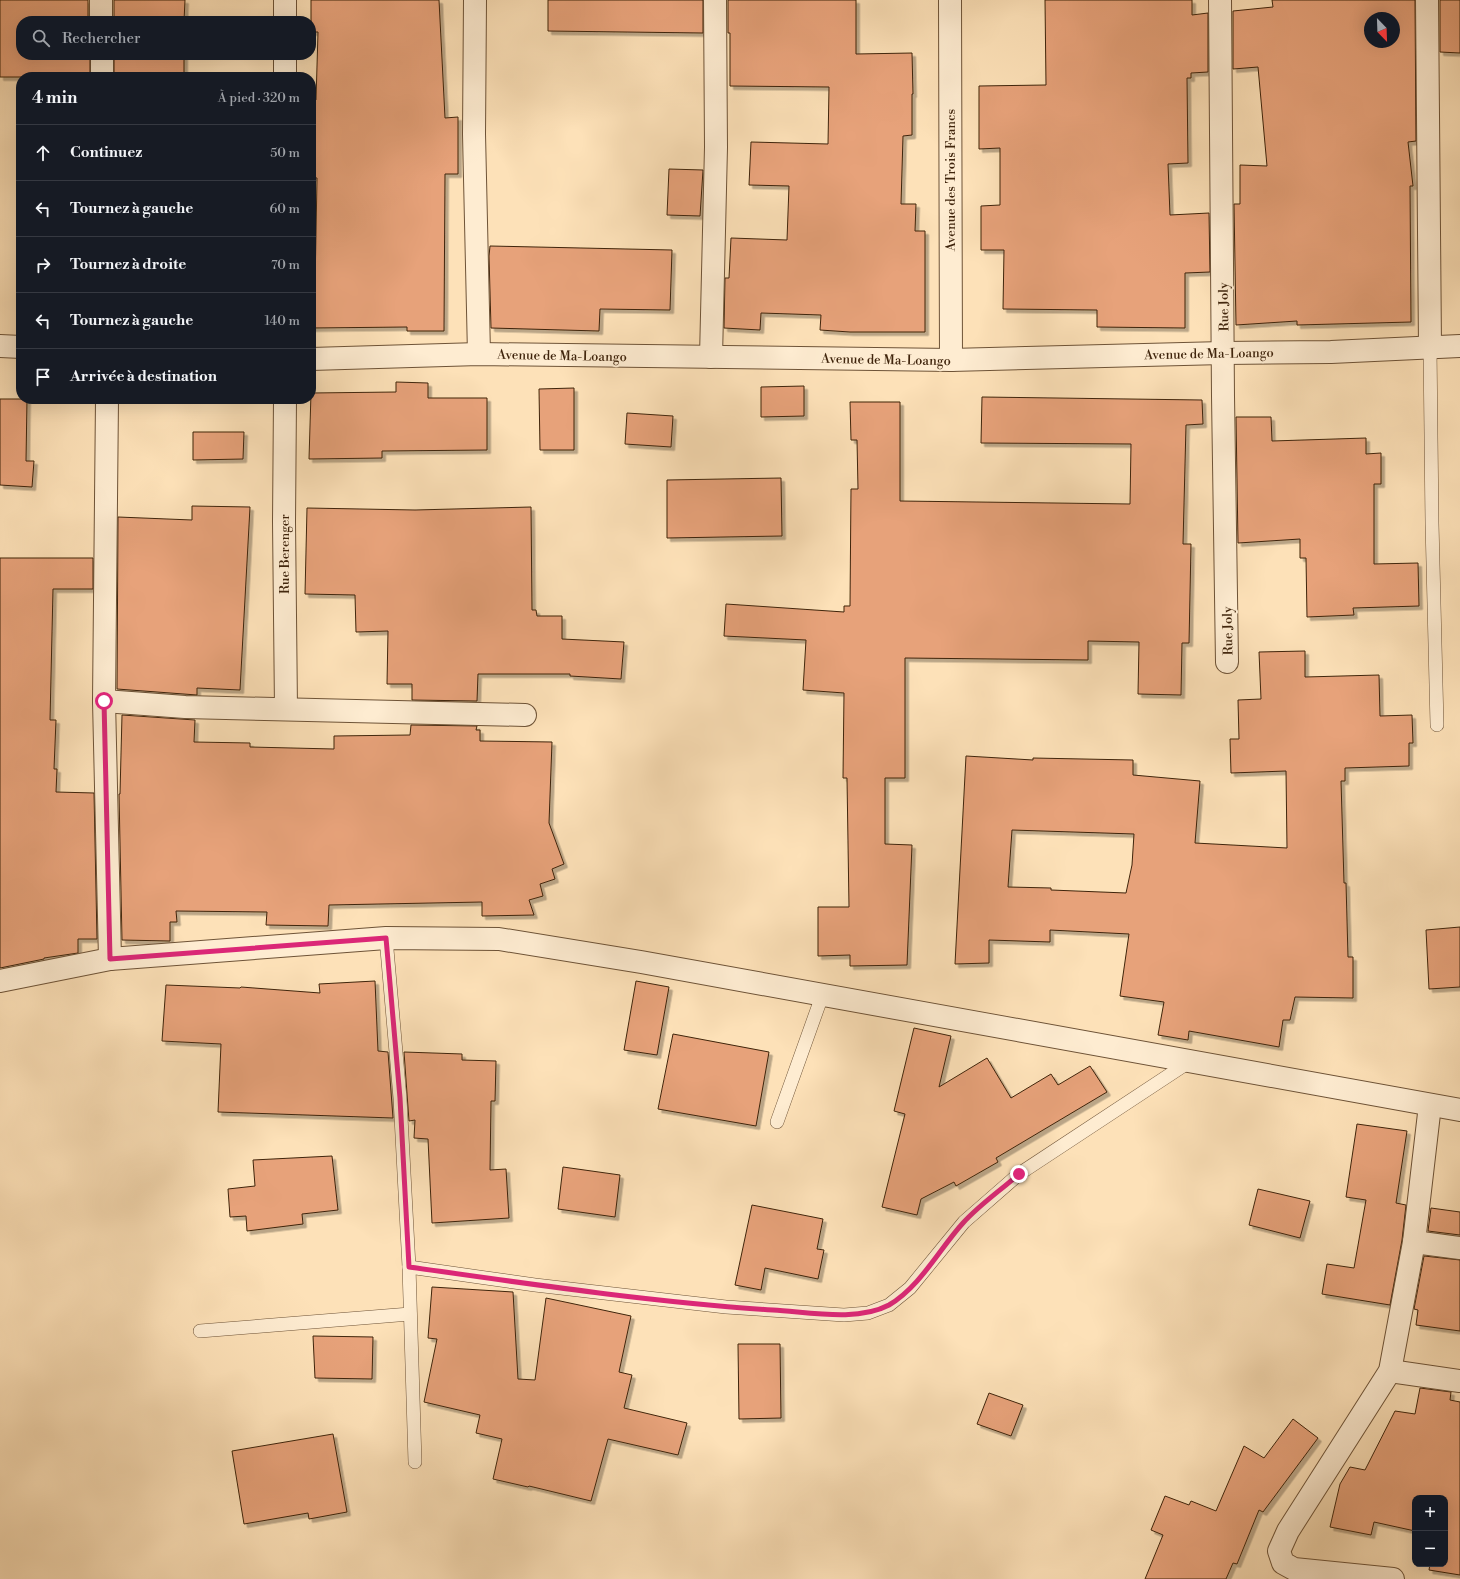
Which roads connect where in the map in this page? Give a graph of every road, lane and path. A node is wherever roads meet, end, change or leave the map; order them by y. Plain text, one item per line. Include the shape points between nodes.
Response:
1 (101, 0) edge
2 (284, 0) edge
3 (475, 0) edge
4 (715, 0) edge
5 (950, 0) edge
6 (1220, 0) edge
7 (1427, 0) edge
8 (101, 16) edge
9 (285, 16) edge
10 (102, 60) edge
11 (285, 60) edge
12 (102, 72) edge
13 (285, 72) edge
14 (0, 346) edge
15 (1460, 346) edge
16 (16, 347) edge
17 (1430, 347) junction
18 (1223, 353) junction
19 (479, 354) junction
20 (711, 357) junction
21 (316, 359) edge
22 (951, 360) junction
23 (107, 404) edge
24 (285, 404) edge
25 (1227, 662) dead end
26 (104, 701) junction
27 (286, 709) junction
28 (525, 715) dead end
29 (1437, 725) dead end
30 (386, 938) junction
31 (110, 959) junction
32 (0, 981) edge
33 (822, 996) junction
34 (1189, 1062) junction
35 (1430, 1105) junction
36 (1460, 1110) edge
37 (777, 1122) dead end
38 (1414, 1242) junction
39 (1460, 1248) edge
40 (409, 1267) junction
41 (410, 1314) junction
42 (200, 1331) dead end
43 (1390, 1371) junction
44 (1460, 1381) edge
45 (415, 1462) dead end
46 (1393, 1579) edge

1 - 8 street
2 - 9 street
3 - 19 street via 474,134
4 - 20 street via 716,147
5 - 22 street, Avenue des Trois Francs
6 - 18 street, Rue Joly
7 - 17 street
10 - 12 street
11 - 13 street
14 - 16 street
15 - 17 street, Avenue de Ma-Loango
17 - 18 street, Avenue de Ma-Loango via 1331,352
17 - 29 lane
18 - 22 street, Avenue de Ma-Loango
18 - 25 street, Rue Joly
19 - 20 street, Avenue de Ma-Loango
19 - 21 street, Avenue de Ma-Loango
20 - 22 street, Avenue de Ma-Loango
23 - 26 street
24 - 27 street, Rue Berenger
26 - 27 street via 185,707
26 - 31 street
27 - 28 street
30 - 31 street
30 - 33 street via 499,939 641,962
30 - 40 lane via 400,1098
31 - 32 street
33 - 34 street
33 - 37 lane
34 - 35 street
34 - 40 lane via 1019,1174 964,1222 910,1288 889,1305 868,1313 844,1315 726,1307 535,1285
35 - 36 street
35 - 38 street
38 - 39 street
38 - 43 street
40 - 41 lane
41 - 42 lane
41 - 45 lane
43 - 44 street
43 - 46 street via 1288,1531 1279,1551 1283,1563 1294,1569

